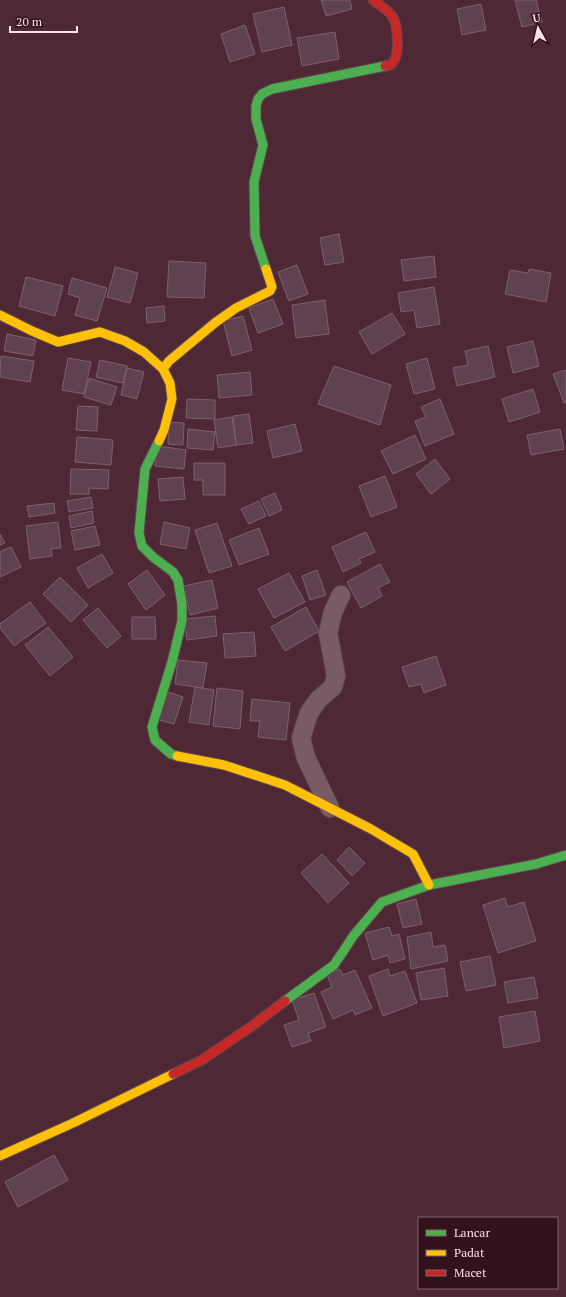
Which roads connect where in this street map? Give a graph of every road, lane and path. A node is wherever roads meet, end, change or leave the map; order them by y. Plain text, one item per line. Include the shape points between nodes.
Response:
1 (373, 0) edge
2 (0, 315) edge
3 (163, 369) junction
4 (340, 594) dead end
5 (330, 808) junction
6 (566, 855) edge
7 (429, 885) junction
8 (0, 1156) edge

1 - 3 street via 393,17 396,24 397,53 392,64 272,89 258,99 256,119 263,145 254,182 255,236 272,287 270,291 236,308 216,322 169,361
2 - 3 street via 58,342 100,332 125,341 144,352
3 - 5 street via 170,383 172,399 164,430 145,469 139,533 142,546 173,572 178,580 182,621 152,726 155,740 171,754 224,765 285,785
4 - 5 street via 328,633 336,676 333,687 318,700 309,713 301,738 306,758
5 - 7 street via 413,854
6 - 7 street via 500,872
7 - 8 street via 382,902 354,935 334,965 202,1060

